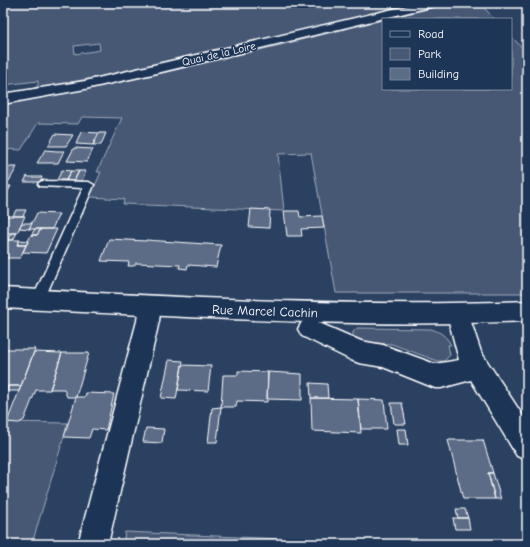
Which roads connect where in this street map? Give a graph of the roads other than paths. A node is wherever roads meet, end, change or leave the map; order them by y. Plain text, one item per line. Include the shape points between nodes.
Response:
1 (434, 3) edge
2 (3, 99) edge
3 (44, 184) dead end
4 (3, 298) edge
5 (38, 300) junction
6 (150, 305) junction
7 (527, 311) edge
8 (458, 314) junction
9 (310, 329) dead end
10 (476, 367) junction
11 (527, 446) edge
12 (93, 544) edge

1 - 2 main road, Quai de la Loire via 150,71
3 - 5 lane via 89,186
4 - 5 main road, Rue Marcel Cachin
5 - 6 main road, Rue Marcel Cachin
6 - 8 main road, Rue Marcel Cachin via 290,312
6 - 12 street
7 - 8 main road, Rue Marcel Cachin
8 - 10 street via 467,350
9 - 10 street via 359,352 383,356 435,376
10 - 11 street

